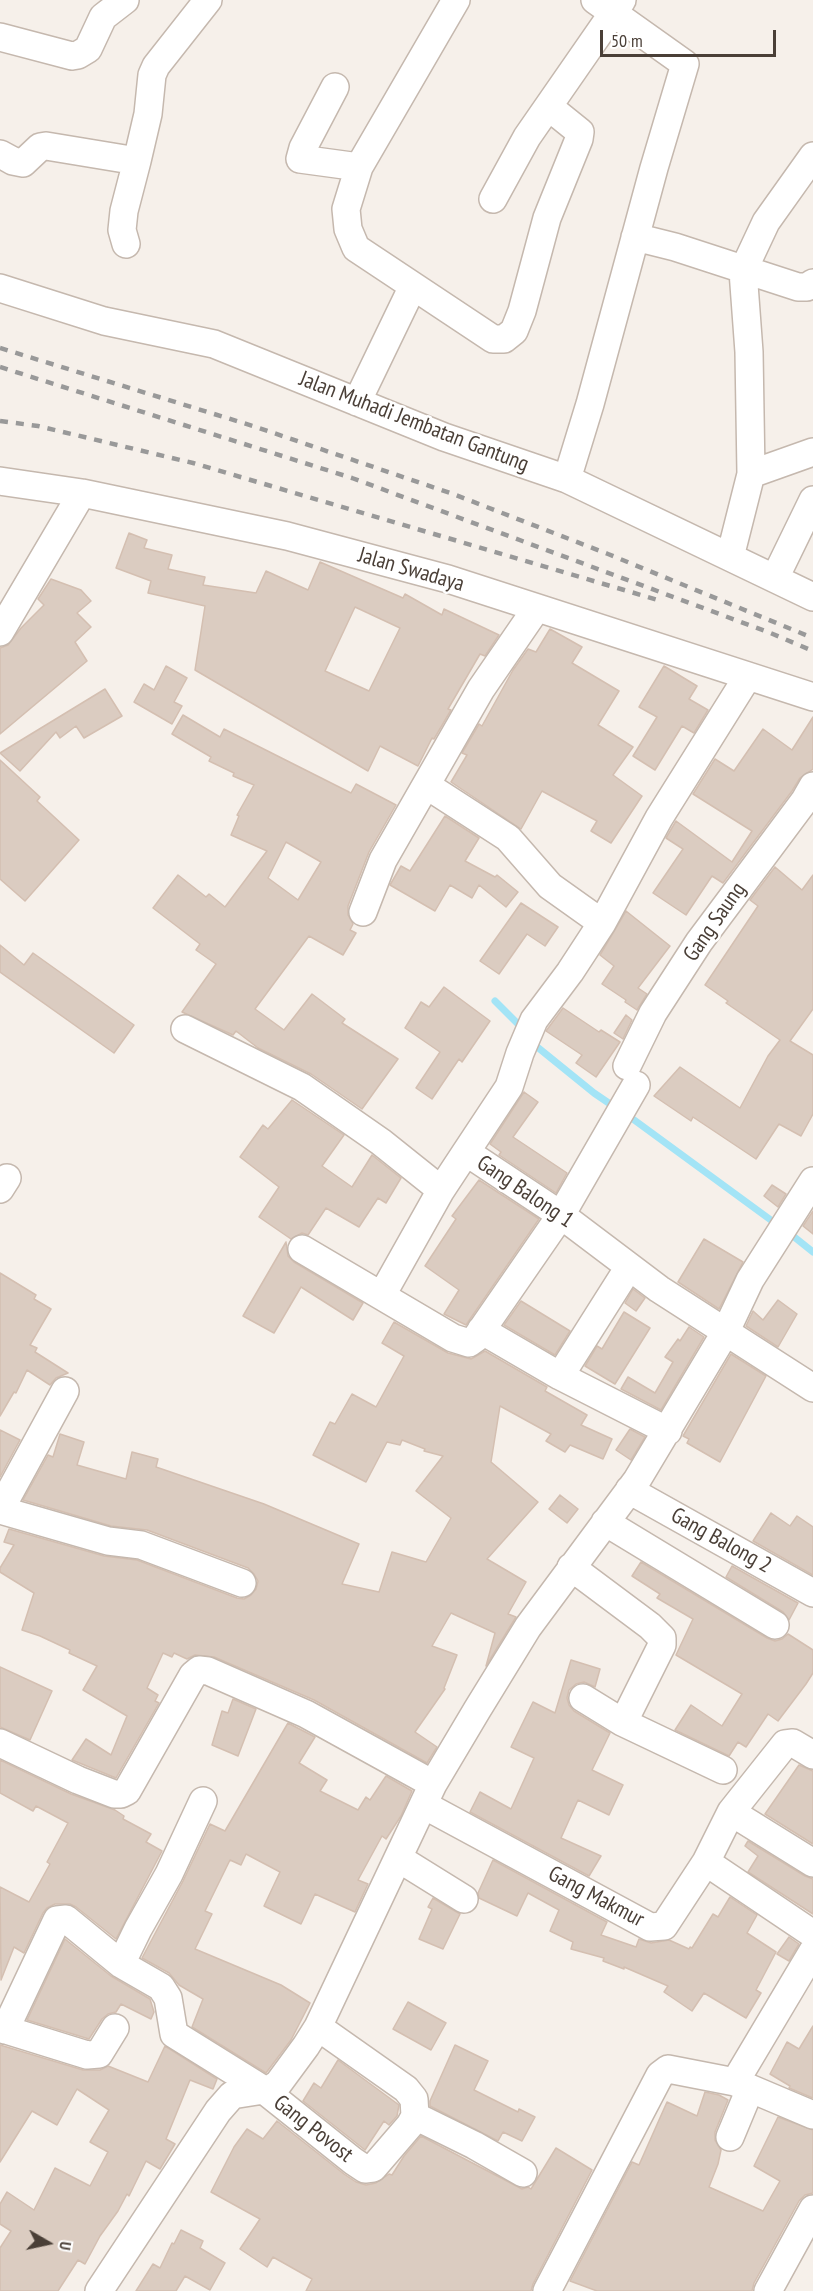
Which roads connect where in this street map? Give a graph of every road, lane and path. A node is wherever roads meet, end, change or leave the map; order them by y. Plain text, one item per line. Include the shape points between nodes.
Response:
1 (125, 0) edge
2 (208, 0) edge
3 (456, 0) edge
4 (610, 4) edge
5 (0, 37) edge
6 (334, 87) dead end
7 (549, 107) junction
8 (0, 154) edge
9 (813, 156) edge
10 (137, 161) junction
11 (359, 167) junction
12 (493, 200) dead end
13 (635, 237) junction
14 (126, 244) dead end
15 (743, 271) junction
16 (813, 283) edge
17 (413, 286) junction
18 (0, 288) edge
19 (357, 402) junction
20 (813, 452) edge
21 (751, 474) junction
22 (567, 479) junction
23 (3, 486) edge
24 (82, 493) junction
25 (813, 500) edge
26 (730, 557) junction
27 (775, 578) junction
28 (813, 597) edge
29 (536, 609) junction
30 (0, 632) edge
31 (748, 676) junction
32 (813, 697) edge
33 (426, 785) junction
34 (813, 786) edge
35 (363, 912) dead end
36 (602, 923) junction
37 (185, 1029) dead end
38 (466, 1152) junction
39 (813, 1181) edge
40 (441, 1190) junction
41 (561, 1215) junction
42 (302, 1249) dead end
43 (629, 1267) junction
44 (382, 1295) junction
45 (481, 1330) junction
46 (725, 1333) junction
47 (560, 1376) junction
48 (813, 1388) edge
49 (65, 1391) dead end
50 (668, 1431) junction
51 (629, 1490) junction
52 (604, 1522) junction
53 (571, 1567) junction
54 (242, 1583) dead end
55 (813, 1593) edge
56 (775, 1625) dead end
57 (582, 1698) dead end
58 (622, 1722) junction
59 (0, 1743) edge
60 (813, 1755) edge
61 (723, 1770) dead end
62 (429, 1794) junction
63 (202, 1801) dead end
64 (731, 1812) junction
65 (398, 1858) junction
66 (705, 1862) junction
67 (813, 1863) edge
68 (464, 1899) dead end
69 (813, 1934) edge
70 (813, 1951) edge
71 (121, 1964) junction
72 (318, 2027) junction
73 (115, 2028) dead end
74 (2, 2029) edge
75 (742, 2086) junction
76 (264, 2090) junction
77 (813, 2115) edge
78 (415, 2116) junction
79 (730, 2137) dead end
80 (523, 2173) dead end
81 (813, 2210) edge
82 (108, 2288) edge
83 (547, 2291) edge
84 (768, 2291) edge

1 - 5 street via 103,17 88,49 78,55
2 - 10 street via 152,75
3 - 11 street
4 - 7 street
4 - 13 street via 685,64
6 - 11 street via 300,159
7 - 12 street via 527,137
7 - 17 street via 580,132 579,139 547,218 514,331 504,339 493,339
8 - 10 street via 23,163 46,146
9 - 15 street via 766,222
10 - 14 street via 124,211 122,230
11 - 17 street via 346,209 348,229 356,248
13 - 15 street
13 - 22 street
15 - 16 street via 798,287
15 - 21 street
17 - 19 street
18 - 19 street, Jalan Muhadi Jembatan Gantung via 104,321 214,344
19 - 22 street, Jalan Muhadi Jembatan Gantung
20 - 21 street
21 - 26 street
22 - 26 street, Jalan Muhadi Jembatan Gantung
23 - 24 street, Jalan Swadaya
24 - 29 street, Jalan Swadaya via 287,536 448,579
24 - 30 street
25 - 27 street
26 - 27 street, Jalan Muhadi Jembatan Gantung
27 - 28 street, Jalan Muhadi Jembatan Gantung
29 - 31 street, Jalan Swadaya
29 - 33 street via 476,697
31 - 32 street, Jalan Swadaya
31 - 36 street via 659,818
33 - 35 street via 383,860
33 - 36 street via 508,838 550,886
34 - 41 street, Gang Saung via 699,942 653,1013 626,1094
36 - 38 street via 534,1020 509,1087
37 - 40 street via 302,1087
38 - 40 street, Gang Balong 1
38 - 41 street, Gang Balong 1
39 - 46 street via 750,1280
40 - 44 street, Gang Balong 1
41 - 43 street, Gang Balong 1
41 - 45 street, Gang Saung
42 - 44 street
43 - 46 street, Gang Balong 1
43 - 47 street
44 - 45 street via 462,1342 469,1343
45 - 47 street
46 - 48 street, Gang Balong 1
46 - 50 street
47 - 50 street
49 - 54 street via 0,1510 108,1541 141,1545
50 - 51 street
51 - 52 street
51 - 55 street, Gang Balong 2
52 - 53 street
52 - 56 street
53 - 58 street via 662,1638 662,1646
53 - 62 street via 501,1669
57 - 58 street
58 - 61 street
59 - 62 street via 78,1780 121,1794 127,1791 193,1674 208,1671 306,1714
60 - 64 street, Gang Makmur via 793,1743 785,1744
62 - 65 street
62 - 66 street, Gang Makmur via 650,1927 664,1926
63 - 71 street
64 - 66 street, Gang Makmur
64 - 67 street
65 - 68 street
65 - 72 street
66 - 69 street
70 - 75 street
71 - 74 street, Gang Povost via 66,1919 57,1920
71 - 76 street, Gang Povost via 161,1987 168,1998 174,2034
72 - 76 street via 278,2084
72 - 78 street via 406,2089 414,2099
73 - 74 street via 99,2054 87,2055
75 - 77 street
75 - 79 street
75 - 83 street via 668,2069 660,2074
76 - 78 street, Gang Povost via 365,2169 373,2168
76 - 82 street via 232,2095 218,2110
78 - 80 street
81 - 84 street

